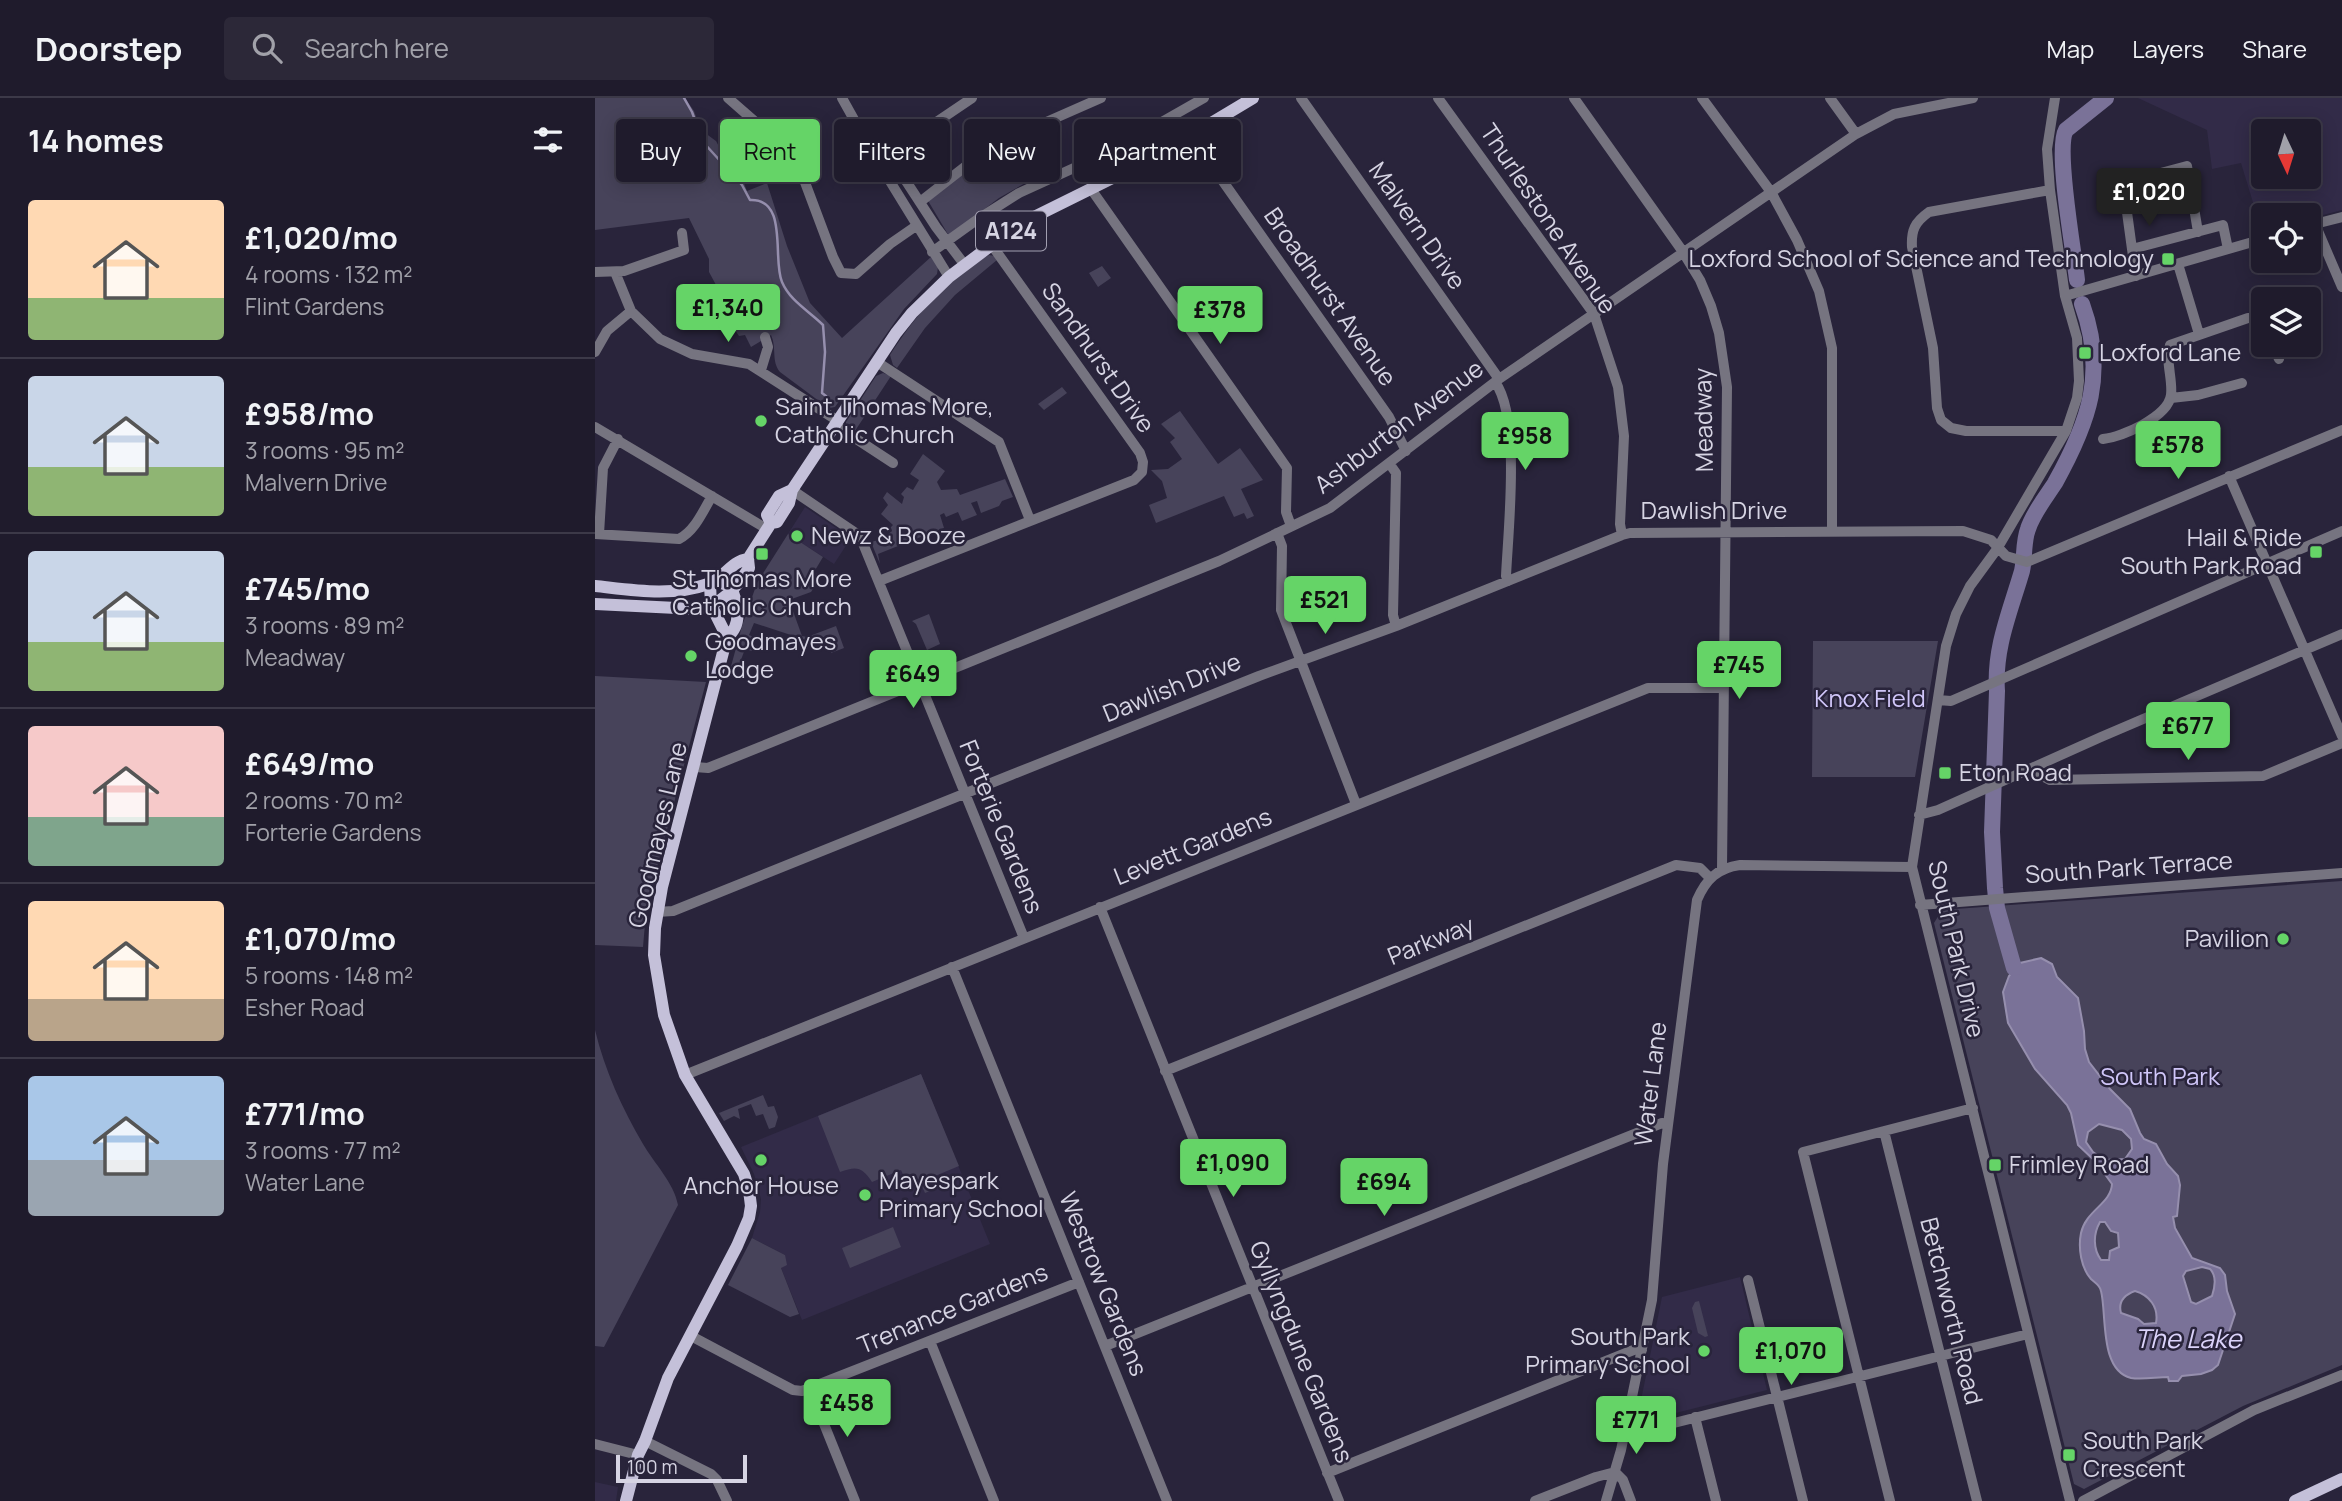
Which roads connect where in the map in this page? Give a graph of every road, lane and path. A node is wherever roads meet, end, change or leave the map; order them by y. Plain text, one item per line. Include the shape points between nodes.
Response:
1 (728, 98) edge
2 (842, 98) edge
3 (1101, 98) edge
4 (1204, 98) edge
5 (1253, 98) edge
6 (1301, 98) edge
7 (1438, 98) edge
8 (1574, 98) edge
9 (1702, 98) edge
10 (1830, 98) edge
11 (1973, 98) edge
12 (2055, 98) edge
13 (968, 99) edge
14 (854, 119) edge
15 (940, 119) edge
16 (1219, 119) edge
17 (1856, 134) junction
18 (890, 182) edge
19 (906, 182) edge
20 (1105, 182) edge
21 (1223, 182) edge
22 (1091, 189) junction
23 (2050, 190) junction
24 (1771, 192) junction
25 (920, 202) junction
26 (2342, 217) edge
27 (2321, 222) edge
28 (916, 226) junction
29 (2198, 232) junction
30 (682, 233) dead end
31 (946, 242) junction
32 (2251, 242) edge
33 (991, 244) junction
34 (2321, 245) edge
35 (2132, 249) junction
36 (2228, 249) junction
37 (932, 252) junction
38 (1683, 252) junction
39 (964, 264) junction
40 (2178, 264) junction
41 (595, 272) edge
42 (615, 272) junction
43 (2136, 276) junction
44 (949, 277) junction
45 (2342, 286) edge
46 (2065, 296) junction
47 (631, 311) junction
48 (1594, 314) junction
49 (2251, 318) edge
50 (2199, 334) junction
51 (765, 337) dead end
52 (595, 352) edge
53 (877, 362) junction
54 (761, 370) junction
55 (1497, 380) junction
56 (2242, 383) dead end
57 (2171, 398) junction
58 (837, 423) junction
59 (595, 427) edge
60 (2342, 430) edge
61 (2066, 432) junction
62 (618, 439) junction
63 (2103, 439) dead end
64 (1406, 451) junction
65 (893, 463) dead end
66 (1389, 463) junction
67 (2229, 477) junction
68 (792, 490) junction
69 (712, 496) junction
70 (1030, 520) junction
71 (769, 526) junction
72 (1291, 526) junction
73 (2342, 531) edge
74 (1725, 532) junction
75 (1832, 532) junction
76 (1277, 533) junction
77 (597, 534) edge
78 (1622, 535) junction
79 (1997, 549) junction
80 (748, 559) junction
81 (2267, 563) junction
82 (1508, 581) junction
83 (713, 582) junction
84 (879, 582) junction
85 (595, 586) edge
86 (732, 591) junction
87 (595, 604) edge
88 (711, 606) junction
89 (1397, 626) junction
90 (2342, 634) edge
91 (727, 637) junction
92 (2305, 650) junction
93 (1301, 661) junction
94 (919, 683) junction
95 (1724, 688) junction
96 (1938, 701) junction
97 (2342, 736) edge
98 (2342, 743) edge
99 (695, 766) junction
100 (2029, 769) junction
101 (965, 794) junction
102 (1356, 804) junction
103 (1919, 815) junction
104 (1912, 867) junction
105 (1722, 869) junction
106 (2342, 873) edge
107 (1710, 878) junction
108 (1920, 905) junction
109 (1100, 907) junction
110 (657, 912) junction
111 (1024, 938) junction
112 (952, 967) junction
113 (1165, 1071) junction
114 (685, 1075) junction
115 (1973, 1108) junction
116 (1668, 1124) junction
117 (1884, 1131) junction
118 (1748, 1280) dead end
119 (1079, 1282) junction
120 (1252, 1287) junction
121 (2028, 1334) junction
122 (691, 1336) junction
123 (930, 1341) junction
124 (1105, 1346) junction
125 (1642, 1350) junction
126 (1941, 1356) junction
127 (2342, 1375) edge
128 (1859, 1376) junction
129 (810, 1389) junction
130 (1777, 1396) junction
131 (1695, 1417) junction
132 (1625, 1433) junction
133 (645, 1441) junction
134 (595, 1444) edge
135 (638, 1455) junction
136 (1615, 1472) junction
137 (1327, 1473) junction
138 (2342, 1479) edge
139 (626, 1501) edge
140 (727, 1501) edge
141 (855, 1501) edge
142 (993, 1501) edge
143 (1167, 1501) edge
144 (1339, 1501) edge
145 (1535, 1501) edge
146 (1606, 1501) edge
147 (1630, 1501) edge
148 (1716, 1501) edge
149 (1803, 1501) edge
150 (1890, 1501) edge
151 (1977, 1501) edge
152 (2070, 1501) edge
153 (2083, 1501) edge
154 (2295, 1501) edge

1 - 28 street via 776,140 803,177 841,273 856,274
2 - 14 street
3 - 25 street via 1035,127 966,166
4 - 31 street via 1109,152 1019,194
5 - 16 main road, A124
6 - 55 street, Malvern Drive
7 - 48 street, Thurlestone Avenue
8 - 38 street, Meadway
9 - 24 street
10 - 17 street
11 - 17 street, Ashburton Avenue via 1894,114
12 - 23 street, South Park Drive via 2047,149
13 - 15 street
17 - 24 street, Ashburton Avenue
18 - 28 street
19 - 25 street
20 - 22 main road, A124
21 - 64 street, Broadhurst Avenue via 1389,417
22 - 33 main road, A124 via 1018,225
22 - 72 street via 1287,468 1286,512
23 - 46 street, South Park Drive
23 - 61 street via 1929,212 1911,235 1931,335 1941,420 1966,431
24 - 38 street, Ashburton Avenue
24 - 75 street via 1819,291 1832,348
25 - 31 street
26 - 27 street
28 - 37 street
29 - 35 street
29 - 35 street via 2187,166 2123,183
29 - 36 street via 2223,225
30 - 42 street via 684,250
31 - 37 street
31 - 39 street
32 - 36 street
33 - 39 main road, A124
33 - 70 street, Sandhurst Drive via 1143,462 1142,472 1133,480
34 - 45 street
35 - 43 street
36 - 40 street
37 - 44 street
38 - 48 street, Ashburton Avenue
38 - 74 street, Meadway via 1711,306 1724,355
39 - 44 main road, A124
40 - 43 street
40 - 50 street
41 - 42 street
42 - 47 street
43 - 46 street
44 - 53 main road, A124 via 912,313
46 - 61 street, South Park Drive via 2077,338 2079,381
47 - 52 street via 607,331
47 - 54 street via 669,344
48 - 55 street, Ashburton Avenue
48 - 78 street, Thurlestone Avenue via 1618,387 1624,436
49 - 50 street
50 - 57 street via 2170,345
51 - 54 street via 768,347
53 - 58 main road, A124
53 - 70 street via 999,442
54 - 58 street
55 - 64 street, Ashburton Avenue
55 - 82 street, Malvern Drive via 1509,430
56 - 57 street
57 - 63 street via 2140,428
58 - 65 street
58 - 68 main road, A124
59 - 62 street
60 - 67 street
61 - 79 street, South Park Drive
62 - 69 street
62 - 77 street via 603,468
64 - 66 street, Ashburton Avenue
66 - 72 street, Ashburton Avenue via 1330,508
66 - 89 street via 1396,473 1393,615
67 - 79 street, Dawlish Drive via 2024,561
67 - 81 street
68 - 71 main road, A124 via 777,522
68 - 84 street, Forterie Gardens via 858,533
69 - 71 street
69 - 77 street via 687,535 679,539
70 - 84 street, Sandhurst Drive
71 - 80 main road, A124
72 - 76 street, Ashburton Avenue
73 - 81 street
74 - 75 street, Dawlish Drive
74 - 78 street, Dawlish Drive
74 - 95 street, Meadway
75 - 79 street, Dawlish Drive via 1963,531 1991,540
76 - 93 street via 1282,546 1281,610
76 - 94 street, Ashburton Avenue
78 - 82 street, Dawlish Drive
79 - 96 street, South Park Drive via 1956,614
80 - 83 main road, A124 via 739,560
80 - 86 main road, A124 via 749,568
81 - 92 street
81 - 96 street via 1951,701
82 - 89 street, Dawlish Drive
83 - 85 main road, A124 via 683,591 654,592
83 - 86 main road via 726,584
83 - 88 main road
84 - 94 street, Forterie Gardens
86 - 88 main road, A124
86 - 91 main road, Goodmayes Lane via 737,616 733,633
87 - 88 main road
88 - 91 main road
89 - 93 street, Dawlish Drive
90 - 92 street
91 - 99 main road, Goodmayes Lane
92 - 97 street
92 - 100 street
93 - 101 street, Dawlish Drive
93 - 102 street
94 - 99 street, Ashburton Avenue via 708,768
94 - 101 street, Forterie Gardens
95 - 102 street, Levett Gardens via 1648,688
95 - 105 street, Meadway
96 - 103 street, South Park Drive
98 - 100 street via 2263,776 2050,780
99 - 110 main road, Goodmayes Lane
100 - 103 street
101 - 110 street, Dawlish Drive via 673,911
101 - 111 street, Forterie Gardens
102 - 109 street, Levett Gardens
103 - 104 street, South Park Drive
104 - 105 street via 1740,865
104 - 108 street, South Park Drive
105 - 107 street, Water Lane
106 - 108 street, South Park Terrace
107 - 113 street, Parkway via 1700,868 1677,865
107 - 116 street, Water Lane via 1697,900
108 - 115 street, South Park Drive
109 - 111 street, Levett Gardens
109 - 113 street, Gyllyngdune Gardens
110 - 114 main road, Goodmayes Lane via 657,982
111 - 112 street, Levett Gardens
112 - 114 street, Levett Gardens
112 - 119 street, Westrow Gardens
113 - 120 street, Gyllyngdune Gardens
114 - 122 main road, Goodmayes Lane via 744,1174 751,1206 741,1238
115 - 117 street
115 - 121 street, South Park Drive
116 - 120 street
116 - 125 street, Water Lane via 1652,1300
117 - 126 street, Betchworth Road
117 - 128 street via 1803,1152
118 - 130 street
119 - 123 street, Trenance Gardens
119 - 124 street, Westrow Gardens
120 - 124 street
120 - 137 street, Gyllyngdune Gardens
121 - 126 street
121 - 152 street, South Park Drive
122 - 129 street via 793,1390
122 - 133 main road, Goodmayes Lane via 668,1378
123 - 129 street, Trenance Gardens
123 - 142 street
124 - 143 street, Westrow Gardens
125 - 132 street, Water Lane
125 - 137 street
126 - 128 street
126 - 151 street, Betchworth Road
127 - 153 street via 2254,1410
128 - 130 street
128 - 150 street
129 - 141 street
130 - 131 street
130 - 149 street
131 - 132 street
131 - 148 street
132 - 136 street, Water Lane
133 - 135 main road, Goodmayes Lane
133 - 140 street via 711,1474
134 - 135 street
135 - 139 main road, Goodmayes Lane
136 - 145 street
136 - 146 street, Water Lane
136 - 147 street
137 - 144 street, Gyllyngdune Gardens
138 - 154 main road

